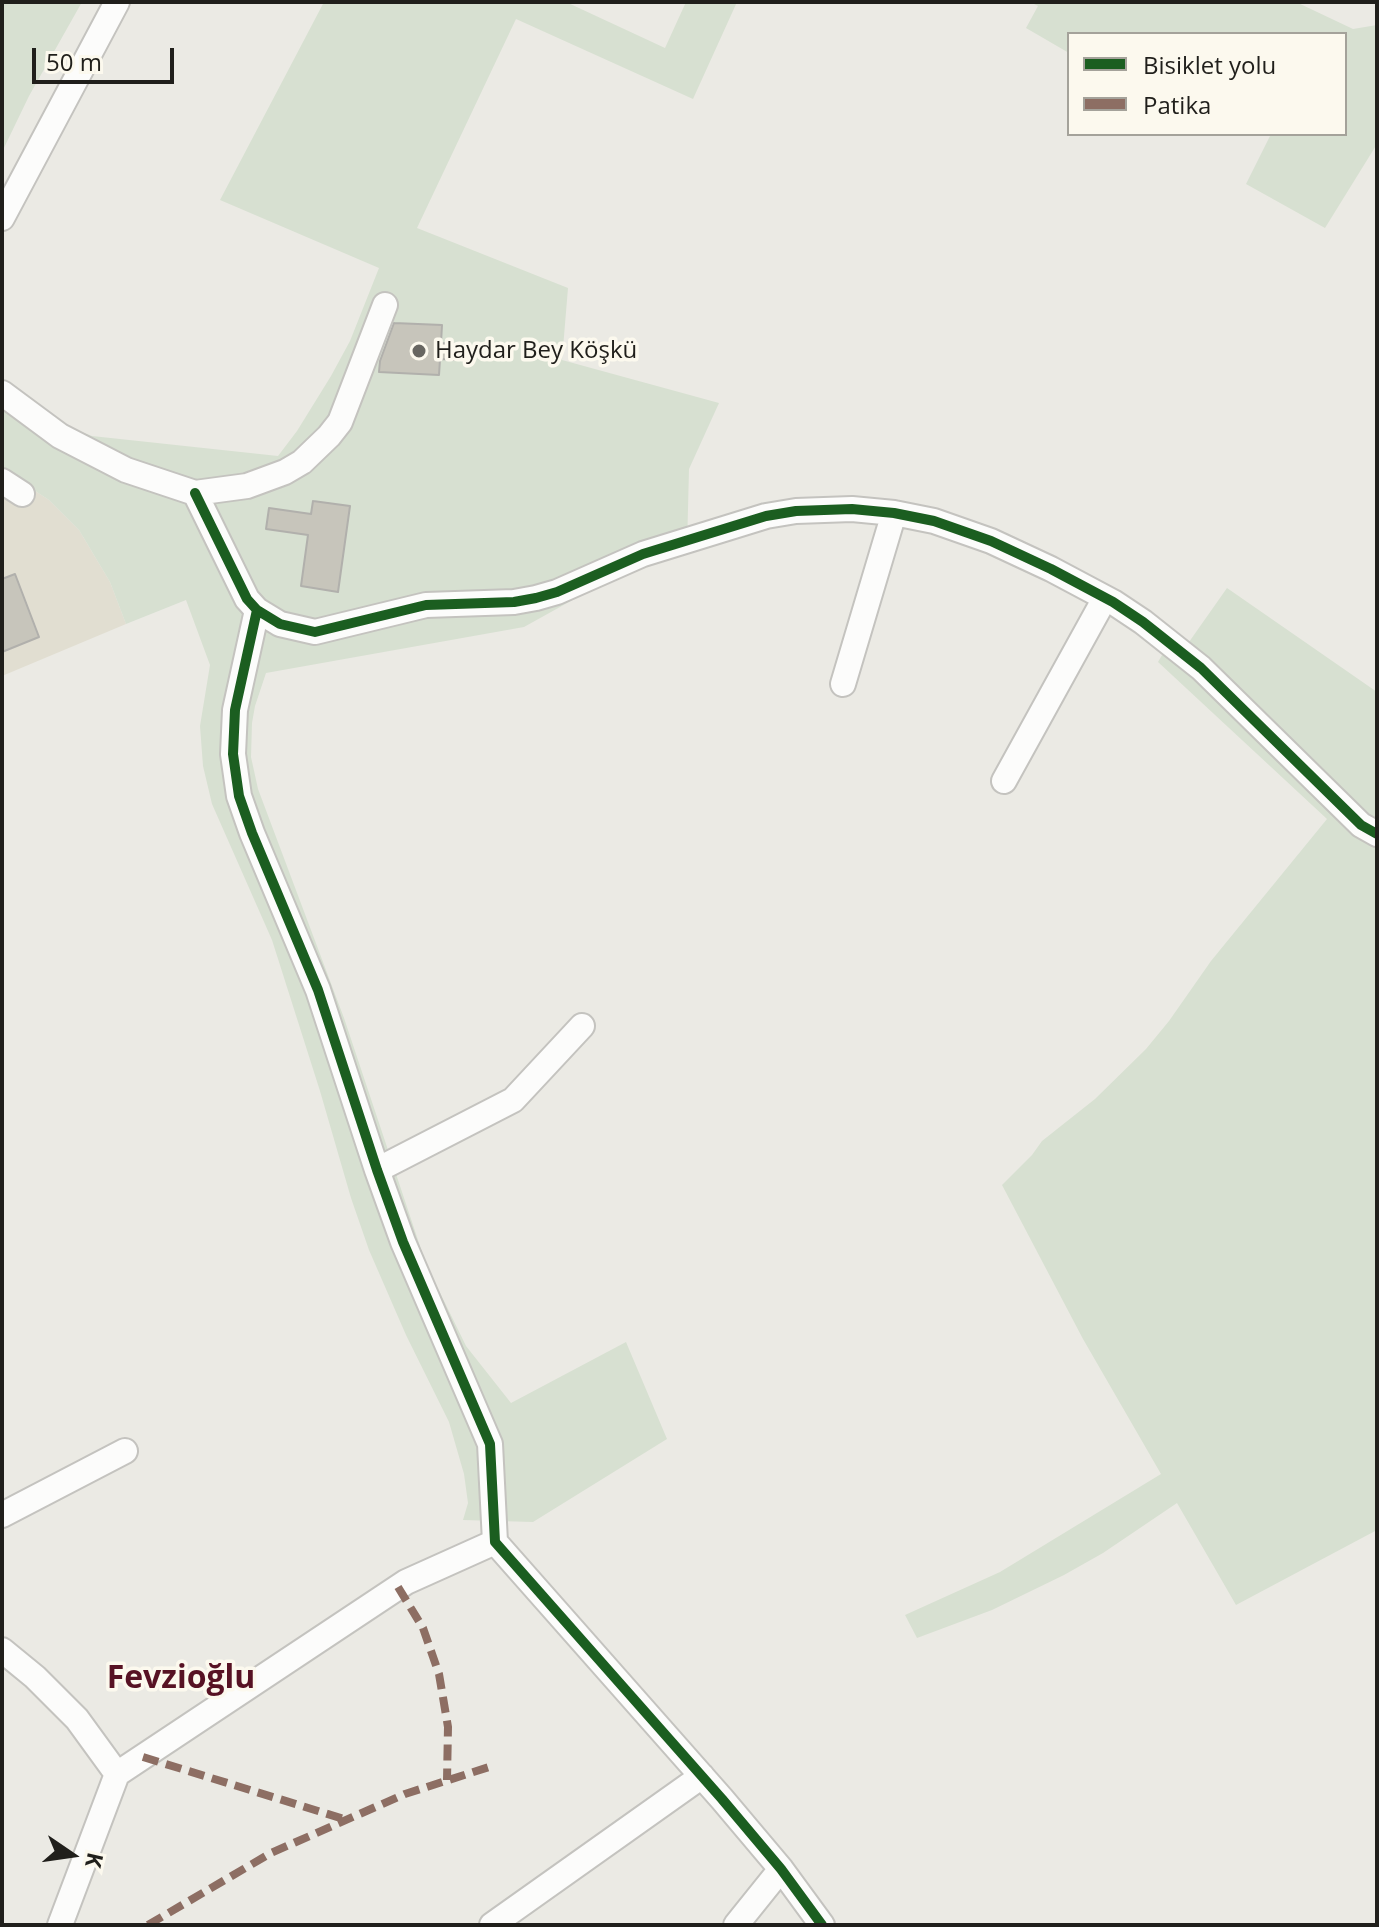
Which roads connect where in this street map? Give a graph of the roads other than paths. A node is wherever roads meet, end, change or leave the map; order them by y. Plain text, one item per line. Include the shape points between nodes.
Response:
1 (117, 2) edge
2 (2, 218) edge
3 (385, 305) dead end
4 (2, 393) edge
5 (195, 493) junction
6 (894, 513) junction
7 (1105, 598) junction
8 (257, 610) junction
9 (843, 684) dead end
10 (1004, 781) dead end
11 (1377, 834) edge
12 (582, 1026) dead end
13 (377, 1170) junction
14 (125, 1451) dead end
15 (2, 1515) edge
16 (495, 1542) junction
17 (2, 1650) edge
18 (117, 1774) junction
19 (702, 1776) junction
20 (781, 1869) junction
21 (504, 1922) edge
22 (60, 1925) edge
23 (736, 1925) edge
24 (822, 1925) edge

1 - 2 street
3 - 5 street via 340,422 316,450 266,480
4 - 5 street via 92,455
5 - 8 street via 239,588
6 - 7 street via 991,541
6 - 8 street via 826,509 766,516 643,554 536,598 426,605 315,632 291,629
6 - 9 street
7 - 10 street
7 - 11 street via 1191,660 1361,825
8 - 13 street via 235,710 233,754 239,796 318,990
12 - 13 street via 513,1100
13 - 16 street via 490,1444
14 - 15 street
16 - 18 street via 406,1582
16 - 19 street
17 - 18 street via 77,1719
18 - 22 street
19 - 20 street
19 - 21 street
20 - 23 street
20 - 24 street

